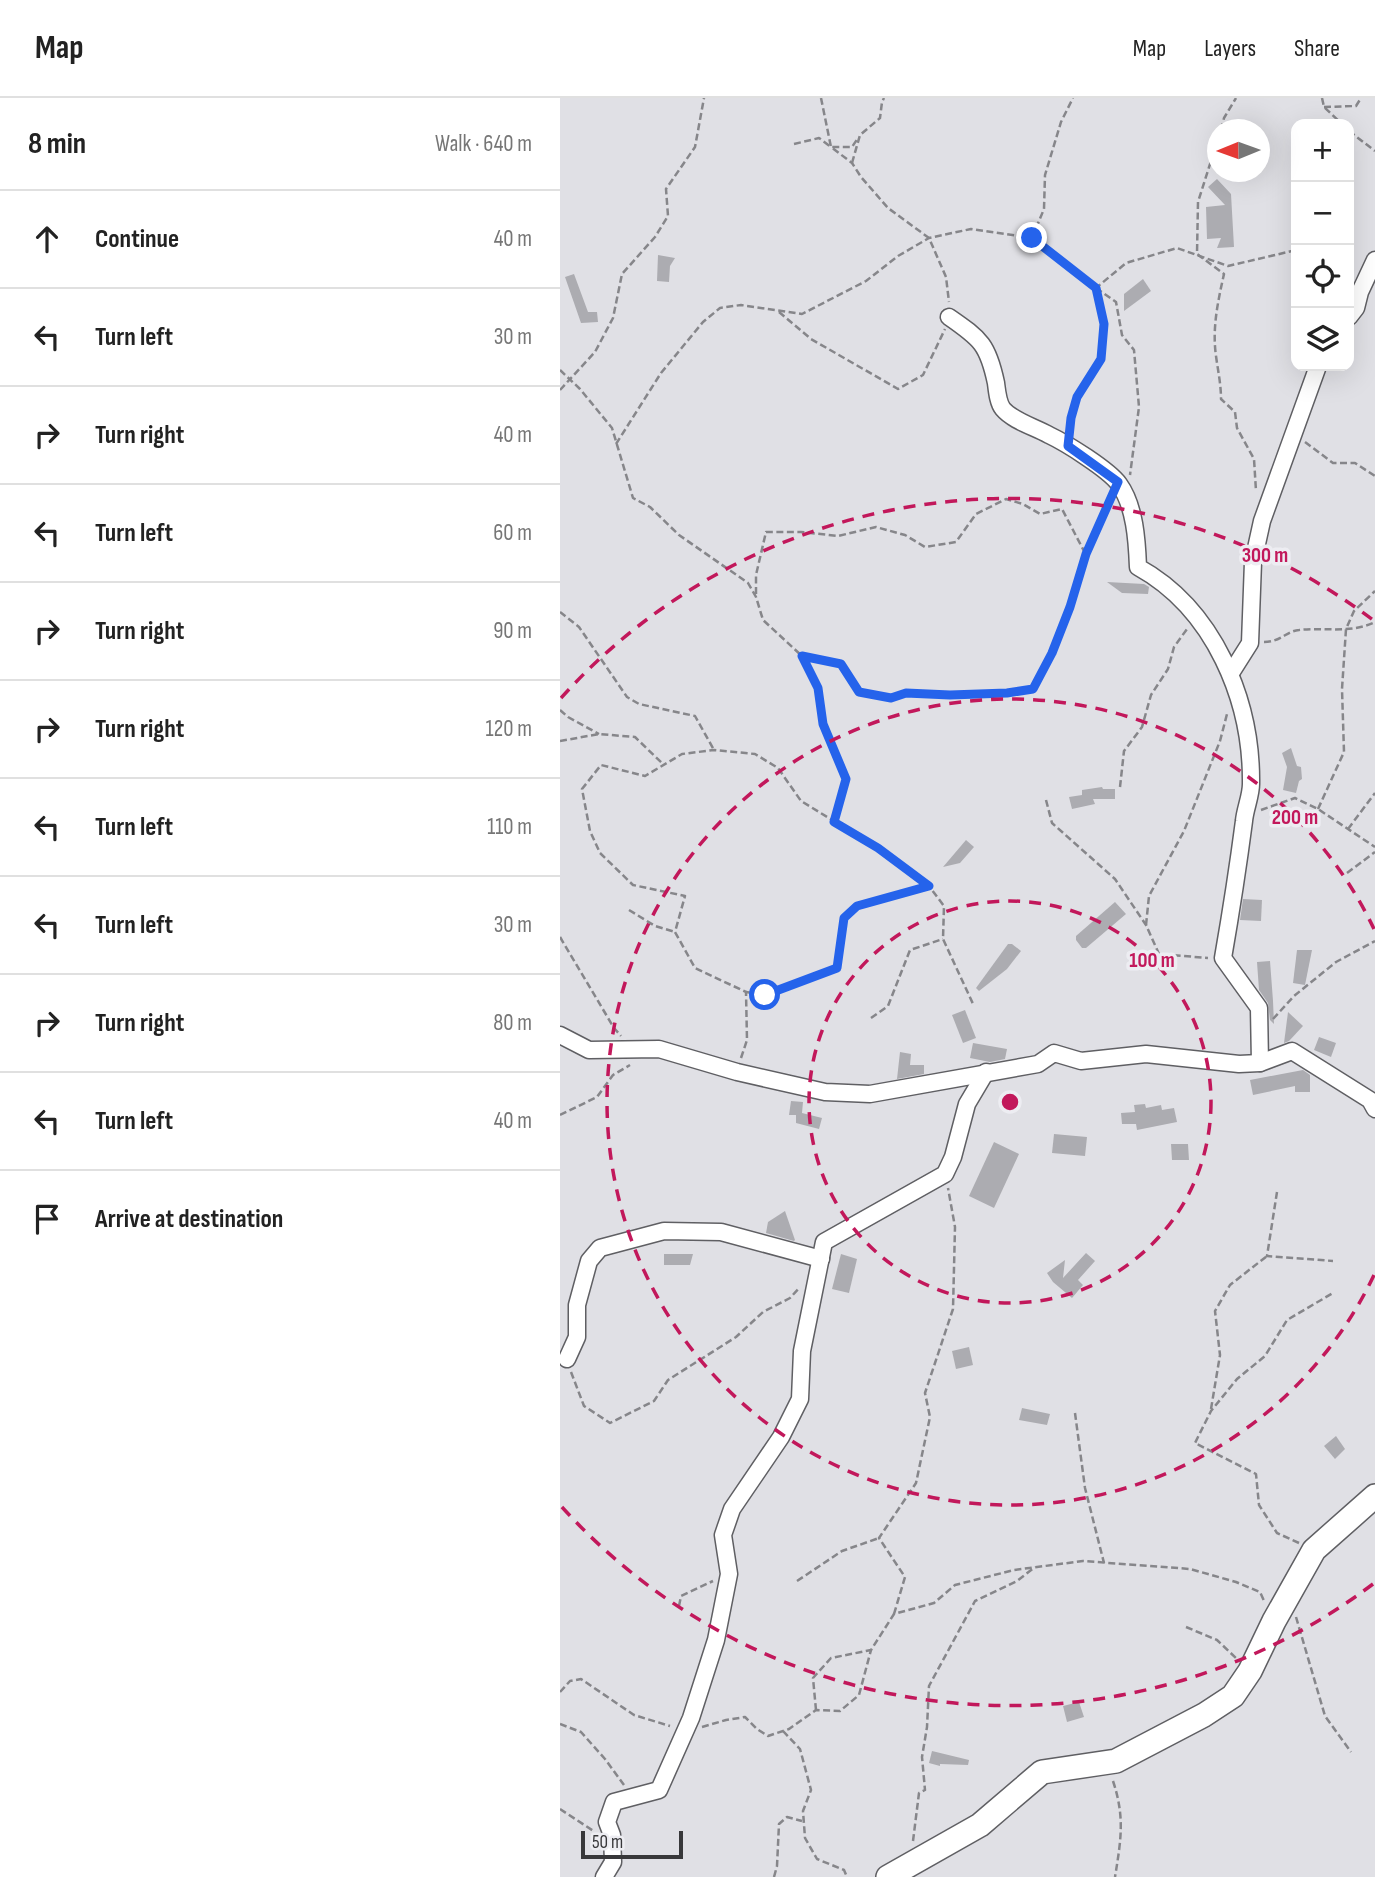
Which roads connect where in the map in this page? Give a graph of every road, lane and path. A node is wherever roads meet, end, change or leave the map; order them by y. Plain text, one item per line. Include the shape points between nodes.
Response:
1 (704, 98) edge
2 (821, 98) edge
3 (884, 98) edge
4 (1073, 98) edge
5 (1236, 98) edge
6 (1322, 98) edge
7 (1361, 98) edge
8 (1324, 107) junction
9 (1224, 119) edge
10 (1337, 119) edge
11 (860, 135) junction
12 (1354, 135) edge
13 (794, 144) dead end
14 (831, 147) junction
15 (1375, 151) edge
16 (852, 163) junction
17 (1207, 174) edge
18 (929, 238) junction
19 (1032, 238) junction
20 (1291, 251) edge
21 (1197, 254) junction
22 (1375, 260) edge
23 (1096, 288) junction
24 (777, 310) junction
25 (1354, 311) edge
26 (948, 317) junction
27 (560, 370) edge
28 (1316, 371) edge
29 (571, 380) junction
30 (560, 390) edge
31 (1294, 434) junction
32 (616, 444) junction
33 (1068, 446) junction
34 (1375, 476) edge
35 (1118, 482) junction
36 (1128, 501) junction
37 (1262, 521) junction
38 (1086, 554) junction
39 (1375, 592) edge
40 (756, 597) junction
41 (560, 612) edge
42 (1196, 618) junction
43 (1375, 621) edge
44 (1346, 629) junction
45 (1250, 643) junction
46 (802, 656) junction
47 (1231, 673) junction
48 (1230, 704) dead end
49 (560, 710) edge
50 (599, 734) junction
51 (560, 741) edge
52 (714, 750) junction
53 (664, 765) junction
54 (1120, 787) dead end
55 (1375, 793) edge
56 (1046, 800) dead end
57 (1318, 809) junction
58 (1244, 816) junction
59 (834, 822) junction
60 (1348, 829) junction
61 (1375, 850) edge
62 (1347, 873) dead end
63 (929, 886) junction
64 (629, 910) dead end
65 (1146, 925) junction
66 (676, 932) junction
67 (560, 937) edge
68 (943, 939) junction
69 (1375, 941) edge
70 (1223, 958) junction
71 (746, 992) junction
72 (974, 1006) dead end
73 (871, 1018) dead end
74 (1269, 1022) dead end
75 (560, 1035) edge
76 (632, 1049) junction
77 (659, 1049) junction
78 (1260, 1063) junction
79 (737, 1072) junction
80 (986, 1072) junction
81 (1375, 1109) edge
82 (560, 1115) edge
83 (945, 1174) junction
84 (1277, 1192) dead end
85 (1267, 1256) junction
86 (821, 1259) junction
87 (1333, 1261) dead end
88 (800, 1288) dead end
89 (1333, 1293) dead end
90 (567, 1359) joint
91 (1211, 1411) junction
92 (1076, 1413) dead end
93 (1375, 1496) edge
94 (879, 1538) junction
95 (1314, 1550) junction
96 (1104, 1563) junction
97 (1035, 1567) junction
98 (729, 1574) junction
99 (797, 1581) dead end
100 (1290, 1594) junction
101 (679, 1606) dead end
102 (894, 1614) junction
103 (1275, 1620) junction
104 (1186, 1628) dead end
105 (871, 1650) junction
106 (1250, 1671) junction
107 (560, 1692) edge
108 (816, 1710) junction
109 (560, 1724) edge
110 (687, 1727) junction
111 (783, 1731) junction
112 (1351, 1752) dead end
113 (1098, 1764) junction
114 (632, 1797) junction
115 (560, 1809) edge
116 (802, 1821) junction
117 (612, 1835) junction
118 (913, 1844) dead end
119 (604, 1877) edge
120 (774, 1877) edge
121 (847, 1877) edge
122 (888, 1877) edge
123 (1115, 1877) edge

1 - 29 path via 695,147 666,188 668,216 622,274 614,318 595,352
2 - 14 path
3 - 11 path via 880,118
4 - 19 path via 1045,175 1044,209
5 - 9 path
6 - 8 path
7 - 8 path via 1356,106
8 - 10 path
11 - 14 path via 852,147
11 - 16 path
12 - 15 path
13 - 14 path via 819,138
14 - 16 path
16 - 18 path via 888,208
17 - 21 path via 1198,202
18 - 19 path via 971,229
18 - 24 path via 866,281 802,314
18 - 26 path via 946,278
19 - 23 path
20 - 21 path via 1228,266
21 - 23 path via 1177,248 1126,263
21 - 37 path via 1224,274 1216,313 1221,399 1235,412 1237,428 1254,459
22 - 25 street
23 - 33 path via 1104,324 1101,359 1077,397
23 - 36 path via 1116,302 1122,335 1134,350 1139,407
24 - 26 path via 811,339 898,389 923,375
24 - 32 path via 741,305 720,308 703,322 661,373
26 - 33 street via 990,355 1001,407
27 - 29 path
28 - 31 street
29 - 30 path
29 - 32 path via 612,428
31 - 34 path via 1333,463 1355,463
31 - 37 street
32 - 40 path via 633,498 748,583
33 - 35 street
35 - 36 street
35 - 38 path
36 - 42 street via 1138,567
37 - 45 street via 1253,562
38 - 40 path via 1062,509 1040,514 1006,499 976,514 956,542 925,547 905,535 876,527 838,536 766,532
38 - 46 path via 1052,653 1033,689 906,693 891,698 859,692 841,664
39 - 44 path via 1354,611
40 - 46 path via 763,620
41 - 52 path via 579,627 627,697 639,704 695,716
42 - 47 street
42 - 54 path via 1174,647 1168,669 1151,695 1142,727 1124,751
43 - 44 path
44 - 45 path via 1296,630 1275,642
44 - 57 path via 1344,752
45 - 47 street
46 - 59 path via 818,688 823,724 846,779
47 - 58 street via 1245,724 1251,786
48 - 65 path via 1184,831 1149,895
49 - 50 path
50 - 51 path
50 - 53 path via 635,737
52 - 53 path via 682,754
52 - 59 path via 755,754 778,768 802,801
53 - 66 path via 645,776 601,765 582,789 590,831 600,853 633,885 685,896
55 - 60 path
56 - 65 path via 1052,823 1115,879
57 - 58 path via 1295,799
57 - 60 path
58 - 70 street
59 - 63 path
60 - 61 path
61 - 62 path
63 - 68 path via 944,906
63 - 71 path via 857,906 844,918 837,968 765,995
64 - 66 path
65 - 70 path via 1159,954
66 - 71 path via 695,968
67 - 76 path via 614,1028
68 - 72 path
68 - 73 path via 910,950 888,1006
69 - 74 path via 1336,962
70 - 78 street via 1259,1008
71 - 79 path via 747,1040
75 - 76 street via 589,1050
76 - 77 street
77 - 79 street
77 - 82 path via 613,1075 597,1097
78 - 80 street via 1146,1054 1081,1061 1054,1053 1038,1064
78 - 81 street via 1292,1051 1370,1100
79 - 80 street via 825,1092 870,1094
80 - 83 street via 967,1104
83 - 86 street via 824,1242
83 - 94 path via 955,1227 953,1309 925,1394 930,1417 916,1483
84 - 85 path
85 - 87 path
85 - 91 path via 1230,1285 1215,1311 1220,1355
86 - 90 street via 720,1232 664,1231 600,1248 589,1261 577,1305 577,1337
86 - 98 street via 802,1351 800,1399 781,1437 732,1509 723,1535
88 - 90 path via 736,1337 668,1380 653,1401 610,1423 584,1406
89 - 91 path via 1287,1321 1265,1356 1237,1379
91 - 95 path via 1195,1443 1256,1474 1259,1505 1277,1533
92 - 96 path via 1085,1488
93 - 95 street
94 - 99 path via 842,1550
94 - 102 path via 905,1577
95 - 100 street
96 - 97 path
96 - 103 path via 1191,1569 1236,1582 1260,1592
97 - 102 path via 955,1585 933,1603
97 - 118 path via 975,1601 929,1686 922,1757 925,1790 919,1793
98 - 101 path via 681,1596
98 - 110 street via 716,1640
100 - 103 street
100 - 112 path via 1325,1716
102 - 105 path
103 - 106 street
104 - 106 path via 1217,1640
105 - 108 path via 859,1695 840,1711
105 - 108 path via 831,1658 813,1678
106 - 113 street via 1233,1696 1204,1714 1116,1761
107 - 110 path via 569,1681 581,1679 634,1715 666,1726
108 - 111 path
109 - 114 path via 581,1732
110 - 111 path via 745,1717 768,1735
110 - 114 street via 659,1790
111 - 116 path via 800,1749 811,1790
113 - 122 street via 1042,1772 980,1825
113 - 123 path via 1113,1780 1120,1803 1122,1835
114 - 117 street via 614,1802 607,1822
115 - 117 path via 596,1833
116 - 120 path via 787,1817 779,1824
116 - 121 path via 817,1859 844,1870
117 - 119 street via 613,1862

